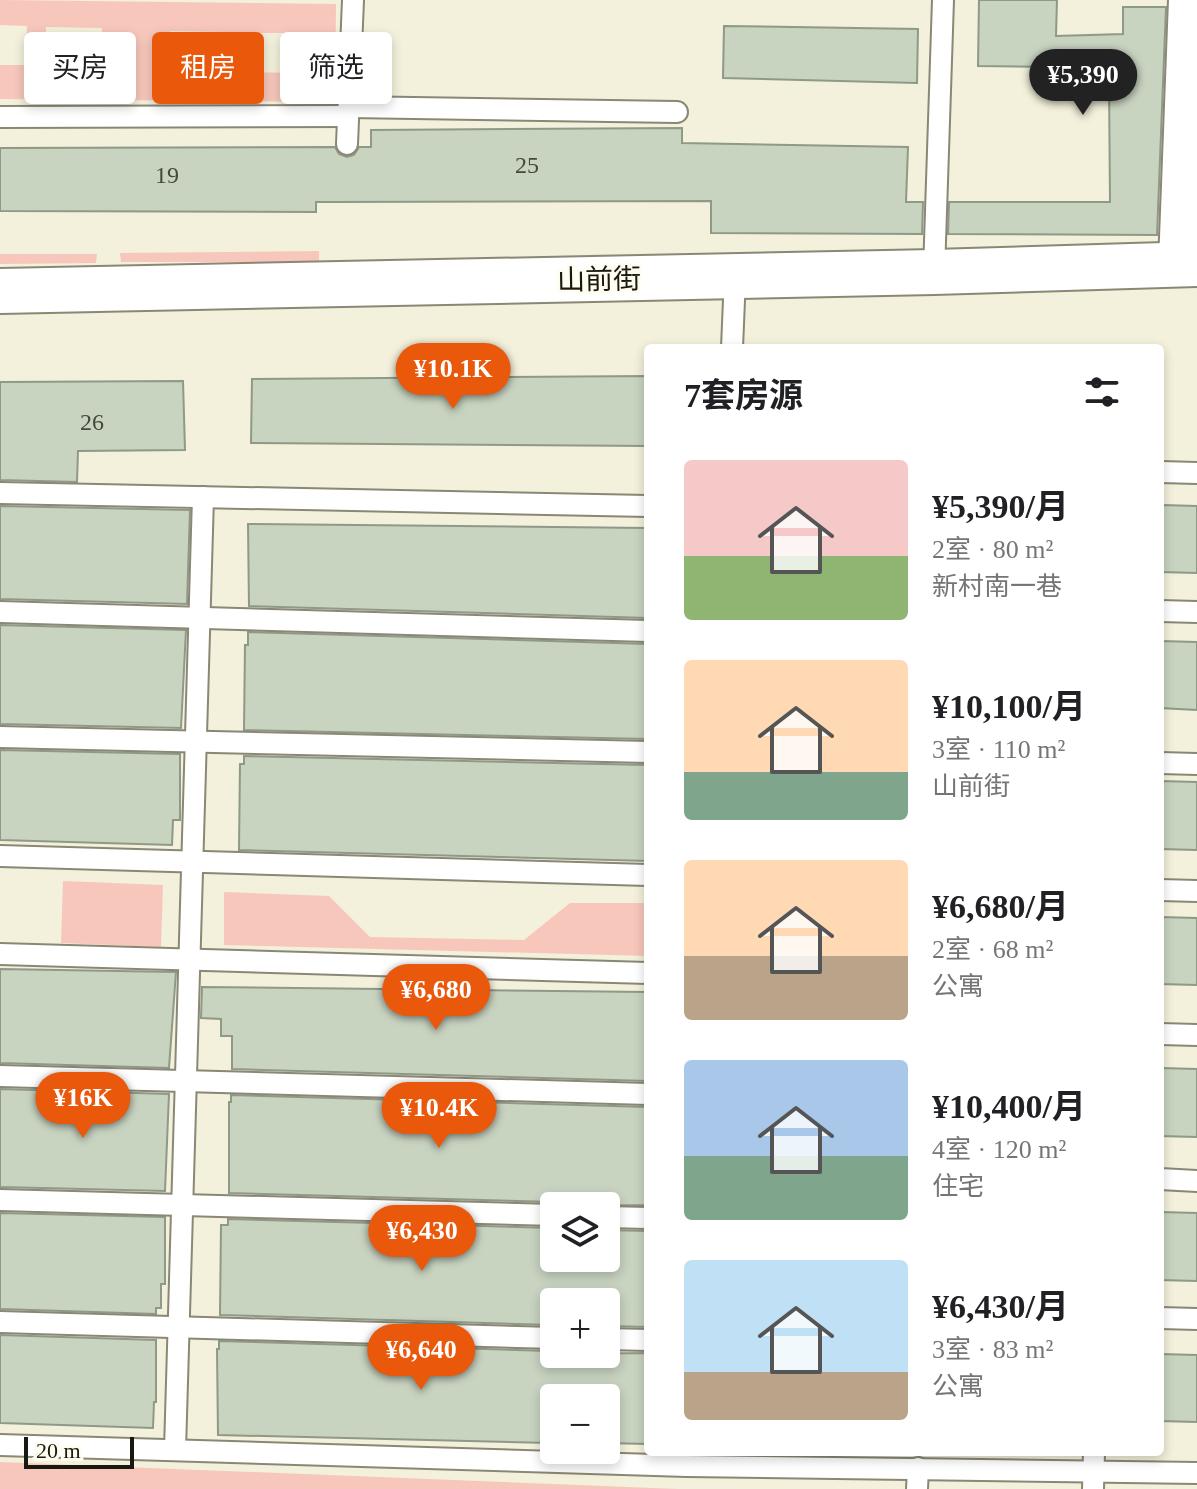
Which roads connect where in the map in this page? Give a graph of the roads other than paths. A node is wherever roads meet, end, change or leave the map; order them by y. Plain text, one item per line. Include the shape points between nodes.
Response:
1 (353, 0) edge
2 (943, 0) edge
3 (1189, 0) edge
4 (348, 112) junction
5 (677, 112) dead end
6 (0, 117) edge
7 (347, 144) dead end
8 (1188, 264) edge
9 (934, 272) junction
10 (735, 276) junction
11 (0, 291) edge
12 (732, 344) edge
13 (1164, 472) edge
14 (1197, 473) edge
15 (0, 493) edge
16 (203, 497) junction
17 (644, 506) edge
18 (1164, 611) edge
19 (0, 612) edge
20 (1197, 612) edge
21 (200, 618) junction
22 (644, 631) edge
23 (0, 737) edge
24 (196, 741) junction
25 (644, 752) edge
26 (1164, 763) edge
27 (1197, 764) edge
28 (0, 856) edge
29 (192, 862) junction
30 (644, 875) edge
31 (1164, 890) edge
32 (1197, 891) edge
33 (0, 954) edge
34 (190, 959) junction
35 (644, 973) edge
36 (1164, 1034) edge
37 (1197, 1035) edge
38 (0, 1076) edge
39 (186, 1081) junction
40 (644, 1094) edge
41 (1164, 1179) edge
42 (1197, 1181) edge
43 (0, 1200) edge
44 (183, 1205) junction
45 (540, 1215) edge
46 (620, 1217) edge
47 (644, 1218) edge
48 (1164, 1318) edge
49 (1197, 1319) edge
50 (0, 1322) edge
51 (179, 1327) junction
52 (540, 1338) edge
53 (620, 1339) edge
54 (644, 1340) edge
55 (0, 1445) edge
56 (175, 1450) junction
57 (687, 1459) edge
58 (918, 1468) junction
59 (1094, 1471) edge
60 (1197, 1473) edge
61 (917, 1489) edge

1 - 4 lane
2 - 9 lane
3 - 8 street
4 - 5 lane
4 - 6 lane
4 - 7 lane
8 - 9 street, 山前街
9 - 10 street, 山前街
10 - 11 street, 山前街
10 - 12 lane
13 - 14 lane
15 - 16 lane
16 - 17 lane
16 - 21 lane
18 - 20 lane
19 - 21 lane
21 - 22 lane
21 - 24 lane
23 - 24 lane
24 - 25 lane
24 - 29 lane
26 - 27 lane
28 - 29 lane
29 - 30 lane
29 - 34 lane
31 - 32 lane
33 - 34 lane
34 - 35 lane
34 - 39 lane
36 - 37 lane
38 - 39 lane
39 - 40 lane
39 - 44 lane
41 - 42 lane
43 - 44 lane
44 - 45 lane
44 - 51 lane
46 - 47 lane
48 - 49 lane
50 - 51 lane
51 - 52 lane
51 - 56 lane
53 - 54 lane
55 - 56 lane
56 - 57 lane
57 - 58 lane
58 - 59 lane
58 - 61 lane
59 - 60 lane

